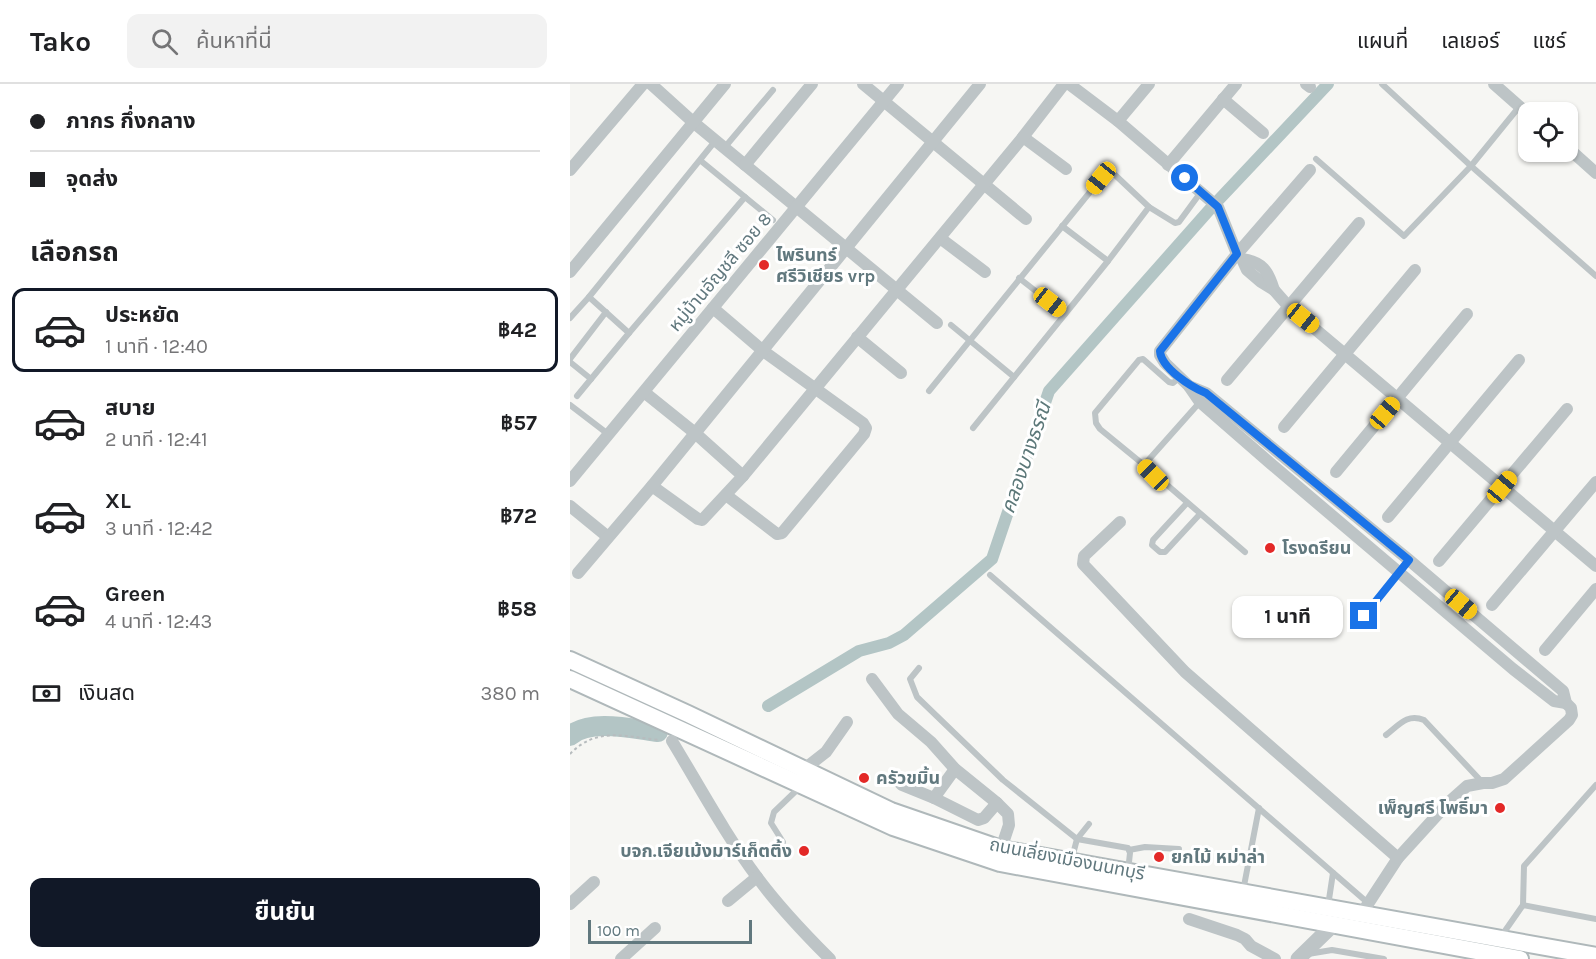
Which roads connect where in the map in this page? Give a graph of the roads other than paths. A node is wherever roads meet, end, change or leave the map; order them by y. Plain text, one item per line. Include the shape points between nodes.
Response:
1 (642, 84) edge
2 (651, 84) edge
3 (725, 84) edge
4 (812, 84) edge
5 (863, 84) edge
6 (898, 84) edge
7 (980, 84) edge
8 (1066, 84) edge
9 (1149, 84) edge
10 (1236, 84) edge
11 (1382, 84) edge
12 (1494, 84) edge
13 (773, 90) dead end
14 (1223, 99) junction
15 (884, 101) junction
16 (1518, 105) edge
17 (1518, 116) edge
18 (1118, 121) junction
19 (693, 122) junction
20 (1263, 133) dead end
21 (1023, 137) junction
22 (933, 142) junction
23 (721, 143) junction
24 (1578, 157) edge
25 (701, 161) junction
26 (1313, 164) joint
27 (745, 165) junction
28 (1168, 165) junction
29 (1471, 166) junction
30 (1066, 169) dead end
31 (570, 170) edge
32 (1596, 173) edge
33 (983, 184) junction
34 (745, 197) junction
35 (1209, 200) junction
36 (797, 207) junction
37 (1149, 207) junction
38 (773, 219) dead end
39 (1026, 219) dead end
40 (1359, 222) dead end
41 (1062, 226) junction
42 (940, 238) junction
43 (846, 248) junction
44 (1240, 257) junction
45 (1108, 261) junction
46 (1415, 270) dead end
47 (570, 272) edge
48 (985, 272) dead end
49 (1596, 276) edge
50 (1019, 278) junction
51 (896, 290) junction
52 (589, 297) junction
53 (1289, 307) junction
54 (713, 308) junction
55 (606, 312) junction
56 (1467, 314) dead end
57 (1065, 315) junction
58 (570, 318) edge
59 (938, 323) dead end
60 (951, 325) dead end
61 (629, 333) junction
62 (857, 337) junction
63 (969, 340) junction
64 (762, 350) junction
65 (1346, 353) junction
66 (570, 360) edge
67 (1519, 360) dead end
68 (901, 373) dead end
69 (1014, 377) junction
70 (1180, 377) junction
71 (591, 379) junction
72 (1227, 380) dead end
73 (1189, 386) junction
74 (814, 388) junction
75 (929, 391) dead end
76 (644, 392) junction
77 (577, 396) dead end
78 (1398, 398) junction
79 (1200, 402) junction
80 (570, 405) edge
81 (1567, 408) dead end
82 (1284, 427) dead end
83 (974, 428) dead end
84 (695, 433) junction
85 (609, 435) junction
86 (1450, 443) junction
87 (1144, 465) junction
88 (1295, 466) junction
89 (1336, 472) dead end
90 (743, 476) junction
91 (1285, 476) junction
92 (570, 481) edge
93 (1596, 482) edge
94 (652, 486) junction
95 (1502, 487) junction
96 (726, 495) junction
97 (1187, 503) junction
98 (570, 506) edge
99 (1200, 514) junction
100 (1388, 517) dead end
101 (1120, 522) dead end
102 (1554, 531) junction
103 (608, 537) junction
104 (1245, 552) dead end
105 (1409, 560) junction
106 (1440, 561) dead end
107 (1596, 567) edge
108 (1399, 572) junction
109 (578, 573) dead end
110 (990, 575) dead end
111 (1596, 589) edge
112 (1492, 605) dead end
113 (1364, 616) dead end
114 (1545, 650) dead end
115 (570, 660) edge
116 (920, 668) dead end
117 (570, 679) edge
118 (872, 679) dead end
119 (1566, 703) junction
120 (847, 722) dead end
121 (1386, 735) dead end
122 (672, 741) road end
123 (955, 769) junction
124 (802, 778) junction
125 (896, 778) dead end
126 (1483, 783) junction
127 (1596, 785) edge
128 (934, 798) junction
129 (997, 803) junction
130 (1259, 808) junction
131 (1089, 824) dead end
132 (1077, 839) junction
133 (1001, 849) junction
134 (1179, 849) dead end
135 (1130, 850) junction
136 (765, 854) dead end
137 (1398, 858) junction
138 (1070, 862) junction
139 (1128, 872) junction
140 (1333, 873) junction
141 (757, 877) junction
142 (594, 882) dead end
143 (1243, 892) junction
144 (728, 901) dead end
145 (570, 904) edge
146 (1523, 905) junction
147 (1328, 907) junction
148 (1365, 908) junction
149 (1189, 919) dead end
150 (1596, 919) edge
151 (1334, 924) junction
152 (655, 928) dead end
153 (1499, 938) junction
154 (1596, 956) edge
155 (1299, 958) edge
156 (621, 959) edge
157 (830, 959) edge
158 (1275, 959) edge
159 (1384, 959) edge
160 (1520, 959) edge

1 - 31 street
2 - 19 street
3 - 19 street
4 - 27 street
5 - 15 street
6 - 15 street, หมู่บ้านอัญชลี ซอย 8
7 - 22 street
8 - 18 street
8 - 21 street
9 - 18 street
10 - 14 street
11 - 29 lane
12 - 16 street
13 - 23 lane
14 - 20 street
14 - 28 street
15 - 22 street
15 - 36 street, หมู่บ้านอัญชลี ซอย 8
17 - 29 lane
18 - 28 street
19 - 23 street
19 - 47 street
21 - 30 street
21 - 33 street
22 - 33 street
22 - 43 street
23 - 25 lane
23 - 27 street
24 - 32 street
25 - 34 lane
25 - 52 lane
26 - 29 lane via 1404,236
26 - 44 street
27 - 36 street
28 - 35 street
29 - 49 lane
33 - 39 street
33 - 42 street
34 - 38 lane
34 - 61 lane
35 - 37 lane via 1179,222 1172,222
35 - 44 street
36 - 43 street
36 - 54 street, หมู่บ้านอัญชลี ซอย 8
37 - 41 lane via 1113,172 1107,171
37 - 45 lane
40 - 53 street
41 - 45 lane
41 - 50 lane
42 - 48 street
42 - 51 street
43 - 51 street
43 - 64 street
44 - 53 street via 1254,261 1269,273 1274,290
44 - 70 street via 1160,351 1165,363
45 - 57 lane
46 - 65 street
50 - 57 lane
50 - 63 lane
51 - 59 street
51 - 62 street
52 - 55 lane
52 - 58 lane
53 - 65 street
53 - 72 street
54 - 64 street
54 - 76 street, หมู่บ้านอัญชลี ซอย 8
55 - 61 lane
55 - 66 lane
56 - 78 street
57 - 69 lane
60 - 63 lane
61 - 71 lane
62 - 68 street
62 - 74 street
63 - 69 lane
63 - 75 lane
64 - 74 street
64 - 84 street
65 - 78 street
65 - 82 street
66 - 71 lane
67 - 86 street
69 - 83 lane
70 - 73 street
70 - 87 lane via 1169,382 1151,364 1139,360 1095,414 1100,429
71 - 77 lane
73 - 79 street
73 - 88 street via 1206,393
74 - 90 street
74 - 96 street via 866,428 787,528 777,534
76 - 84 street
76 - 85 street, หมู่บ้านอัญชลี ซอย 8
78 - 86 street
78 - 89 street
79 - 87 lane
79 - 91 street
80 - 85 lane
81 - 95 street
84 - 90 street
84 - 94 street
85 - 92 street, หมู่บ้านอัญชลี ซอย 8
86 - 95 street
86 - 100 street
87 - 97 lane
88 - 91 street
88 - 105 street
90 - 96 street
91 - 108 street
93 - 102 street
94 - 96 street via 702,520
94 - 103 street
95 - 102 street
95 - 106 street
97 - 99 lane
97 - 99 lane via 1153,540 1155,548 1165,552
98 - 103 street
99 - 104 lane
101 - 137 street via 1084,556 1083,564 1185,672
102 - 107 street
102 - 112 street
103 - 109 street
105 - 108 street
105 - 119 street via 1563,691
108 - 113 lane
108 - 119 street via 1554,701
110 - 130 lane
111 - 114 street
115 - 124 main road, ถนนเลี่ยงเมืองนนทบุรี via 688,714
116 - 132 lane via 910,678 917,697 1003,780
117 - 124 main road, ถนนเลี่ยงเมืองนนทบุรี
118 - 123 street via 898,714
119 - 126 street via 1571,708 1569,720 1504,779
120 - 124 street
121 - 126 lane via 1408,718 1424,720
122 - 141 street
123 - 128 street
123 - 129 street
124 - 133 main road, ถนนเลี่ยงเมืองนนทบุรี
124 - 136 lane via 774,812 771,823 782,845
124 - 151 main road, ถนนเลี่ยงเมืองนนทบุรี via 892,827 1000,863
125 - 128 street via 902,785
126 - 137 street via 1461,791
127 - 146 lane via 1524,866
128 - 129 street via 978,820
129 - 133 street via 1009,819
130 - 140 lane
130 - 143 lane
131 - 132 lane
132 - 135 lane via 1121,845
132 - 138 lane
133 - 138 main road, ถนนเลี่ยงเมืองนนทบุรี
134 - 135 lane
135 - 139 lane
137 - 148 street
138 - 139 main road, ถนนเลี่ยงเมืองนนทบุรี
139 - 143 main road, ถนนเลี่ยงเมืองนนทบุรี
140 - 147 lane
140 - 148 lane
141 - 144 street
141 - 157 street
142 - 145 street
143 - 147 main road, ถนนเลี่ยงเมืองนนทบุรี
146 - 150 lane
146 - 153 lane
147 - 148 main road, ถนนเลี่ยงเมืองนนทบุรี
148 - 153 main road, ถนนเลี่ยงเมืองนนทบุรี
149 - 158 street via 1237,935
151 - 155 street
151 - 160 main road, ถนนเลี่ยงเมืองนนทบุรี
152 - 156 street
153 - 154 main road, ถนนเลี่ยงเมืองนนทบุรี
155 - 159 lane via 1332,950

